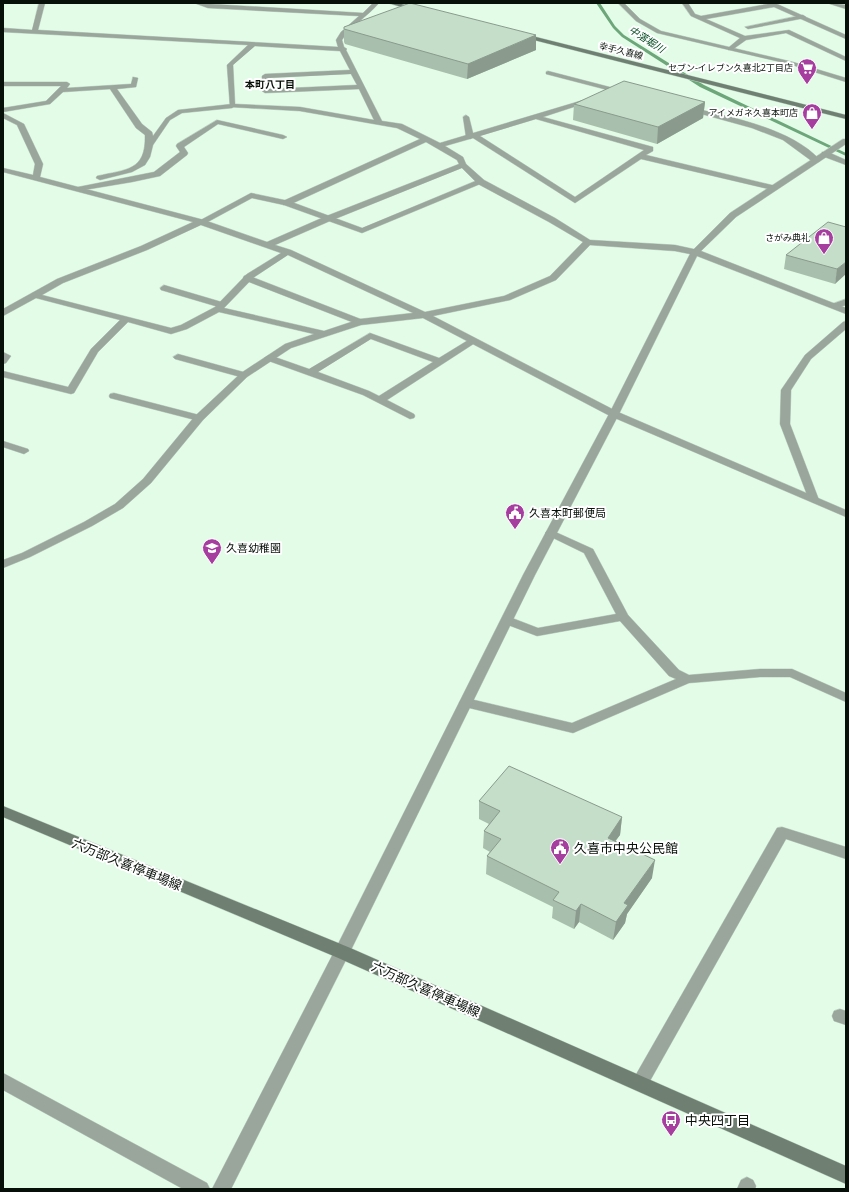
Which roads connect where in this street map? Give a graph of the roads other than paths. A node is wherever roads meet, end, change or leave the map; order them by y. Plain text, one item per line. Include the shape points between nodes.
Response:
1 (42, 3) edge
2 (197, 3) edge
3 (376, 3) edge
4 (391, 3) edge
5 (621, 3) edge
6 (685, 3) edge
7 (832, 3) edge
8 (772, 4) edge
9 (226, 5) edge
10 (846, 7) edge
11 (429, 13) edge
12 (364, 15) junction
13 (803, 17) junction
14 (701, 18) junction
15 (748, 27) dead end
16 (3, 30) edge
17 (34, 32) junction
18 (514, 34) edge
19 (846, 37) edge
20 (744, 38) junction
21 (253, 44) junction
22 (344, 49) junction
23 (730, 49) junction
24 (846, 59) edge
25 (355, 72) junction
26 (548, 73) dead end
27 (135, 78) dead end
28 (846, 80) edge
29 (3, 84) edge
30 (112, 87) junction
31 (362, 87) junction
32 (61, 90) junction
33 (626, 93) junction
34 (633, 95) edge
35 (232, 106) junction
36 (679, 106) edge
37 (3, 110) edge
38 (3, 115) edge
39 (466, 117) dead end
40 (536, 117) junction
41 (846, 117) edge
42 (379, 122) junction
43 (283, 137) dead end
44 (472, 137) junction
45 (426, 139) junction
46 (846, 141) edge
47 (439, 145) junction
48 (149, 146) junction
49 (640, 156) junction
50 (821, 157) junction
51 (846, 163) edge
52 (462, 166) junction
53 (3, 170) edge
54 (36, 178) junction
55 (481, 182) junction
56 (67, 186) junction
57 (78, 188) junction
58 (773, 188) junction
59 (286, 203) junction
60 (327, 219) junction
61 (201, 222) junction
62 (588, 242) junction
63 (267, 245) junction
64 (288, 252) junction
65 (695, 252) junction
66 (247, 278) junction
67 (164, 288) dead end
68 (34, 295) junction
69 (846, 302) edge
70 (3, 304) edge
71 (835, 306) junction
72 (13, 307) junction
73 (220, 307) junction
74 (846, 311) edge
75 (3, 313) edge
76 (424, 315) junction
77 (126, 319) junction
78 (360, 322) junction
79 (846, 324) edge
80 (324, 334) junction
81 (473, 340) junction
82 (3, 355) edge
83 (178, 357) dead end
84 (269, 358) junction
85 (3, 361) edge
86 (440, 362) junction
87 (310, 373) junction
88 (3, 374) edge
89 (244, 375) junction
90 (114, 396) dead end
91 (380, 400) junction
92 (614, 414) junction
93 (410, 416) dead end
94 (199, 418) junction
95 (3, 444) edge
96 (24, 451) dead end
97 (814, 500) junction
98 (846, 514) edge
99 (551, 534) junction
100 (3, 564) edge
101 (623, 617) junction
102 (507, 620) junction
103 (687, 679) junction
104 (846, 698) edge
105 (466, 703) junction
106 (3, 811) edge
107 (846, 853) edge
108 (342, 952) junction
109 (3, 1081) edge
110 (640, 1083) junction
111 (846, 1175) edge
112 (201, 1189) edge
113 (221, 1189) edge

1 - 17 street
2 - 9 street
3 - 12 street
4 - 11 main road
5 - 23 street via 650,29
6 - 14 street via 693,15
7 - 10 street
8 - 13 street
8 - 14 street
9 - 12 street
12 - 22 street via 343,33 340,45
13 - 15 street
13 - 19 street
14 - 20 street
16 - 17 street
17 - 21 street
18 - 41 main road, 幸手久喜線
20 - 23 street
20 - 24 street via 787,31
21 - 22 street
21 - 35 street via 230,66
22 - 25 street
23 - 28 street via 791,63
25 - 31 street
25 - 31 street via 265,76 265,91
26 - 33 street
27 - 30 street via 134,86
29 - 32 street via 67,84
30 - 32 street
30 - 48 street via 139,126 149,134
31 - 42 street
32 - 37 street via 48,103
33 - 34 street
33 - 40 street via 603,96
35 - 42 street via 300,109
35 - 48 street via 180,111 168,118
36 - 50 street via 755,126 786,138
38 - 54 street via 20,124 39,164
39 - 44 street
40 - 44 street
40 - 49 street via 650,149
42 - 45 street via 399,126
43 - 57 street via 217,122 180,146 184,153 157,174
44 - 47 street
44 - 49 street via 575,201
45 - 47 street
45 - 59 street
46 - 50 street
47 - 52 street via 460,159
48 - 56 street via 144,163 131,171
49 - 58 street
50 - 51 street
50 - 58 street
52 - 55 street
52 - 60 street
53 - 54 street
54 - 56 street
55 - 60 street via 362,231
55 - 62 street
56 - 57 street
57 - 61 street
58 - 65 street via 733,215
59 - 60 street
59 - 61 street via 251,195
60 - 63 street
61 - 63 street
61 - 68 street
62 - 65 street via 675,248
62 - 76 street via 553,278 507,298
63 - 64 street
64 - 66 street
64 - 76 street
65 - 71 street
65 - 92 street
66 - 73 street
66 - 78 street
67 - 73 street
68 - 72 street
68 - 77 street
69 - 71 street
70 - 72 street
71 - 74 street
72 - 75 street
73 - 77 street via 171,331
73 - 80 street
76 - 78 street
76 - 81 street
77 - 88 street via 94,351 71,392
78 - 80 street
79 - 97 street via 808,357 786,390 785,424
80 - 84 street via 288,346
81 - 86 street
81 - 92 street
82 - 85 street via 6,356
83 - 89 street
84 - 87 street
84 - 89 street
86 - 87 street via 370,336
86 - 91 street
87 - 91 street
89 - 94 street
90 - 94 street
91 - 93 street
92 - 97 street
92 - 99 street
94 - 100 street via 147,481 119,506 26,556
95 - 96 street
97 - 98 street
99 - 101 street via 589,551
99 - 102 street
101 - 102 street via 537,632
101 - 103 street via 674,673
102 - 105 street
103 - 104 street via 792,673
103 - 105 street via 573,728
105 - 108 street
106 - 108 main road, 六万部久喜停車場線
107 - 110 street via 782,832
108 - 110 main road, 六万部久喜停車場線
108 - 113 street
109 - 112 street
110 - 111 main road, 六万部久喜停車場線

